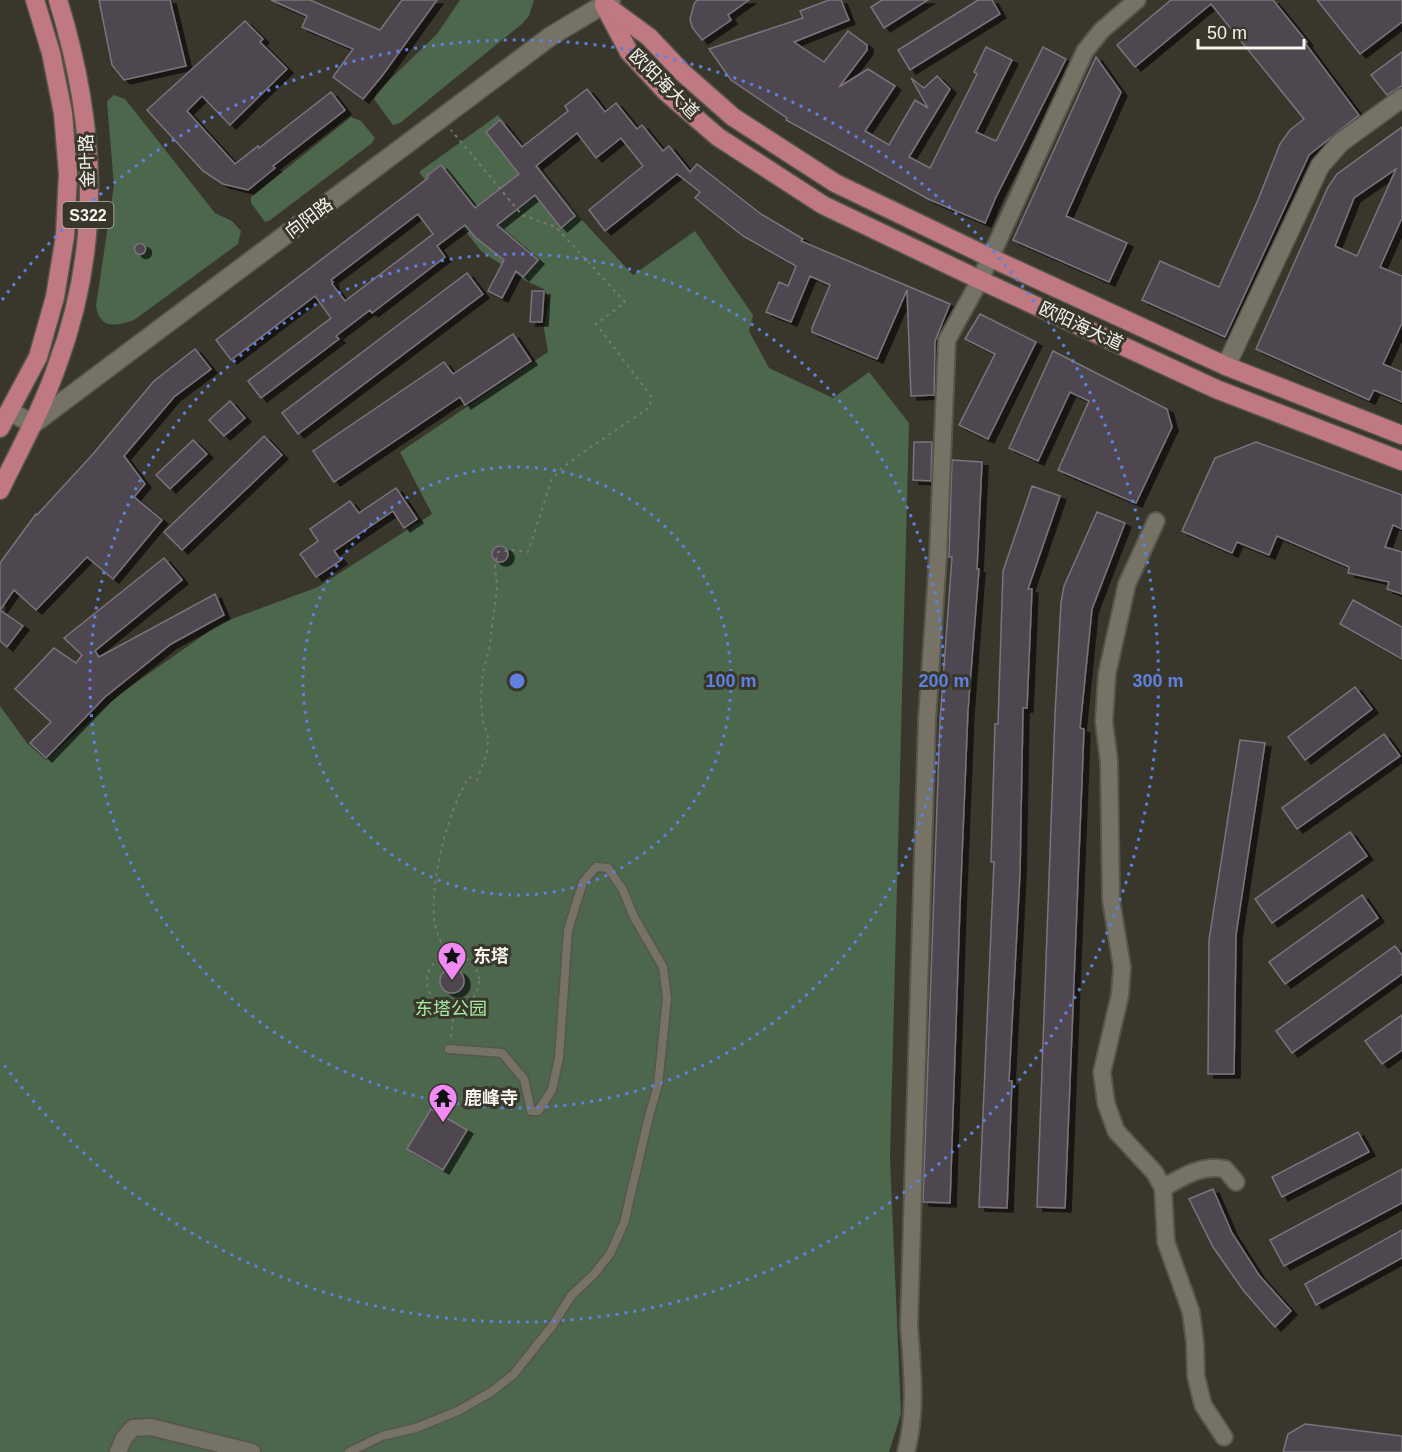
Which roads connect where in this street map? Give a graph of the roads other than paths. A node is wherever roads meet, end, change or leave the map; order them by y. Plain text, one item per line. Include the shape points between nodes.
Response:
1 (35, 0) edge
2 (58, 0) edge
3 (1137, 0) edge
4 (605, 2) edge
5 (1402, 98) edge
6 (991, 258) junction
7 (980, 280) junction
8 (1226, 366) junction
9 (9, 411) junction
10 (33, 424) junction
11 (0, 428) edge
12 (1402, 435) edge
13 (1402, 461) edge
14 (0, 490) edge
15 (1156, 521) dead end
16 (449, 1049) road end
17 (1236, 1182) dead end
18 (1163, 1188) junction
19 (1224, 1437) dead end
20 (117, 1452) edge
21 (252, 1452) edge
22 (349, 1452) edge
23 (906, 1452) edge

1 - 9 main road, 金叶路 / S322 via 63,113 67,204 61,266 47,327 38,357
2 - 10 main road, 金叶路 / S322 via 84,110 89,205 82,270 68,333
3 - 6 street via 1102,30 1085,51
4 - 6 main road, 欧阳海大道 via 649,37 733,117 782,150 835,183
4 - 7 main road, 欧阳海大道 via 629,52 666,92 718,137 823,205
4 - 10 main road, 向阳路 via 551,36
5 - 8 main road via 1340,143 1320,166
6 - 7 street
6 - 8 main road, 欧阳海大道
7 - 13 main road, 欧阳海大道 via 1216,389
7 - 23 street via 947,340 927,720 909,1325 914,1403
8 - 12 main road, 欧阳海大道
9 - 10 main road
9 - 11 main road, S322
10 - 14 main road, S322
15 - 18 street via 1127,584 1107,674 1104,722 1109,761 1111,900 1122,967 1120,995 1102,1072 1106,1103 1116,1131 1155,1173
16 - 22 lane via 502,1053 524,1079 531,1111 538,1111 552,1090 559,1059 568,930 583,882 596,867 608,868 663,967 667,998 658,1085 624,1223 610,1254 571,1296 513,1375 458,1411 416,1428 382,1436
17 - 18 street via 1225,1169 1213,1166 1189,1173
18 - 19 street via 1166,1242 1191,1312 1196,1376 1203,1405
20 - 21 street via 134,1428 151,1427

